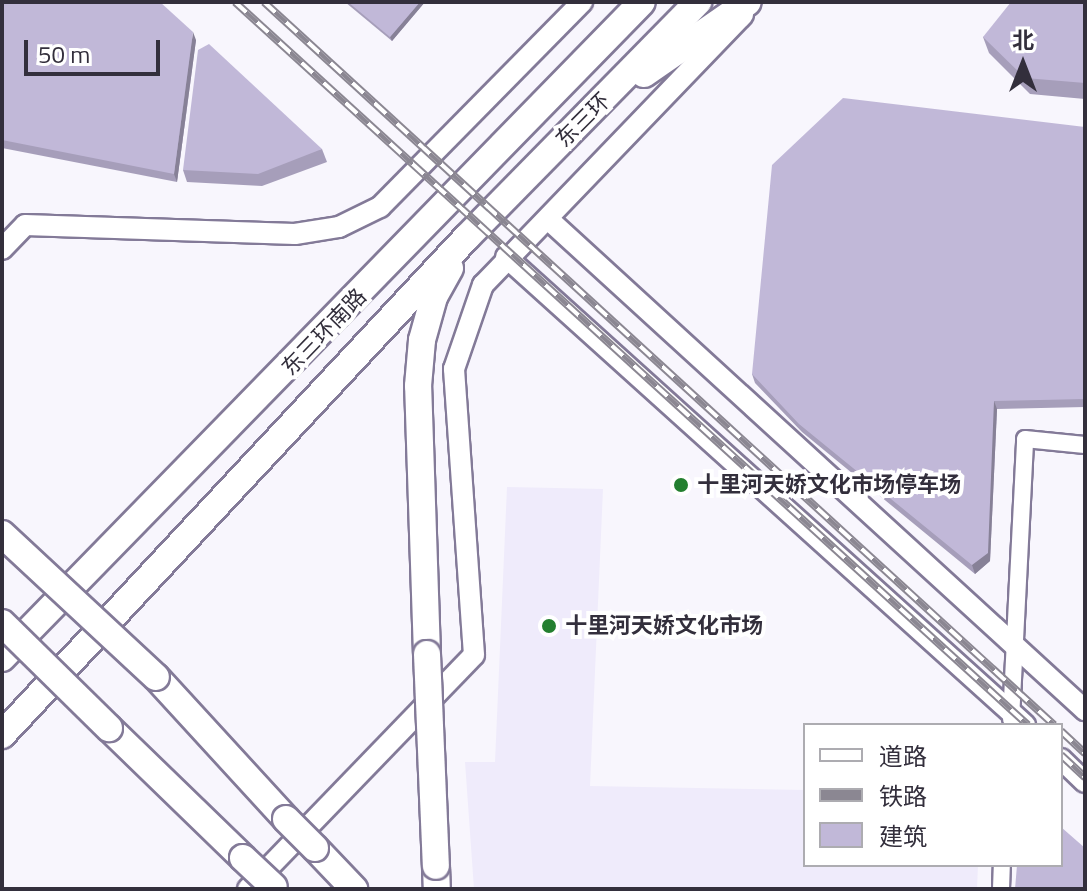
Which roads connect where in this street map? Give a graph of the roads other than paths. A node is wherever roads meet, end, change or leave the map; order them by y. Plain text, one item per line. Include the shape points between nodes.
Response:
1 (582, 2) edge
2 (618, 2) edge
3 (642, 2) edge
4 (698, 2) edge
5 (748, 2) edge
6 (755, 2) edge
7 (564, 82) junction
8 (595, 108) junction
9 (548, 219) junction
10 (467, 237) junction
11 (2, 249) edge
12 (506, 257) junction
13 (1085, 445) edge
14 (2, 534) edge
15 (2, 623) edge
16 (1019, 650) junction
17 (2, 658) edge
18 (1085, 710) edge
19 (1016, 721) edge
20 (2, 735) edge
21 (1063, 761) edge
22 (1085, 782) edge
23 (1002, 867) edge
24 (436, 877) edge
25 (266, 888) edge
26 (354, 889) edge
27 (1001, 889) edge

1 - 11 street via 380,207 339,227 295,234 25,225
2 - 7 highway
3 - 7 highway, 东三环南路
4 - 8 highway, 东三环
5 - 8 highway
6 - 9 street
7 - 17 highway, 东三环南路
8 - 10 highway, 东三环
9 - 12 street
9 - 16 street
10 - 20 highway, 东三环南路
10 - 24 highway, bridge via 434,297 422,340 418,386
12 - 19 street
12 - 25 street via 483,285 454,369 474,655
13 - 16 street via 1025,439
14 - 26 highway, bridge via 156,677
15 - 25 highway, bridge via 243,858
16 - 18 street
16 - 19 street
21 - 22 street
23 - 27 street

